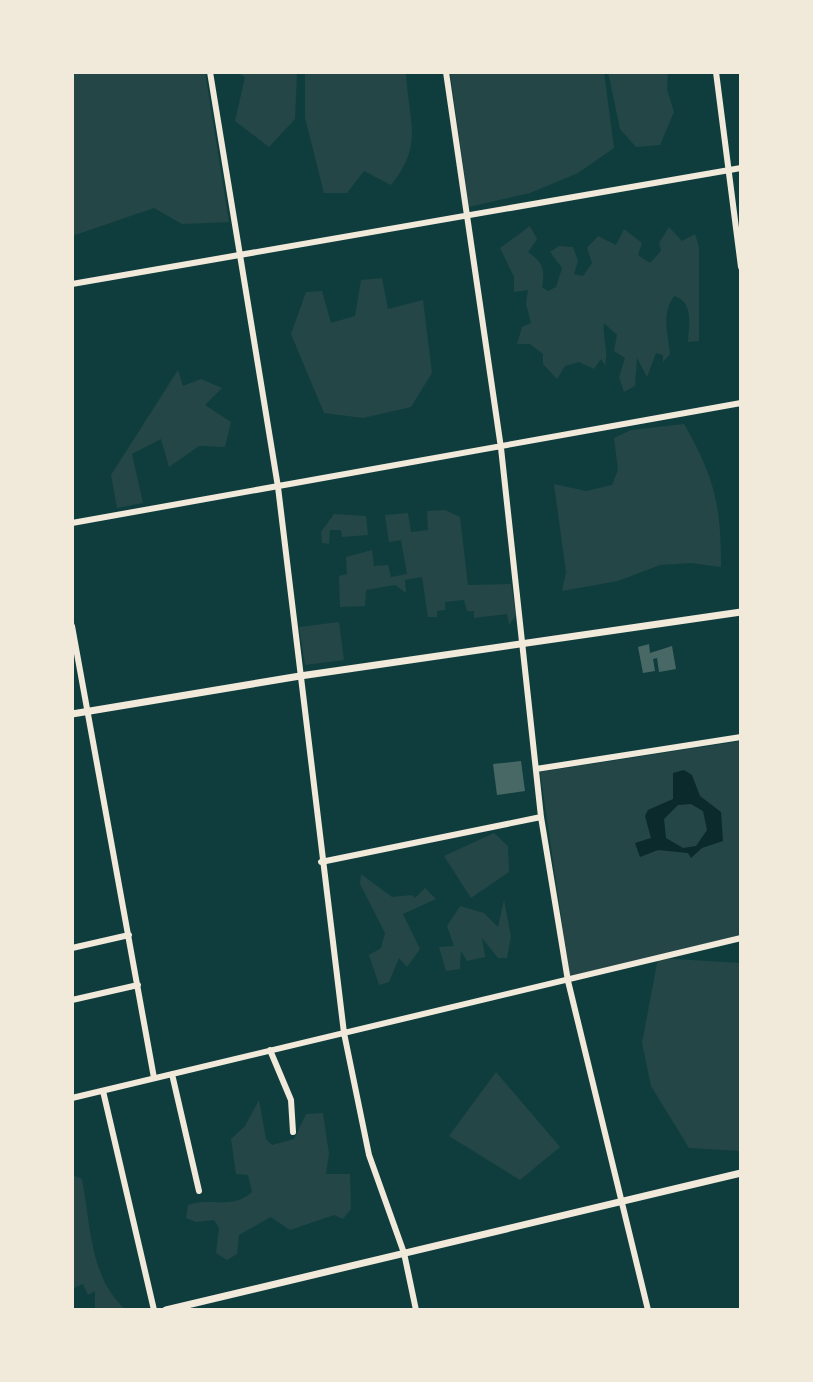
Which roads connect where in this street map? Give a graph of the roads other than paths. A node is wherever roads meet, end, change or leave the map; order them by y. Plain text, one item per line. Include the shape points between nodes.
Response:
1 (210, 72) edge
2 (446, 72) edge
3 (716, 72) edge
4 (741, 168) edge
5 (729, 170) junction
6 (465, 216) junction
7 (240, 254) junction
8 (741, 267) edge
9 (72, 284) edge
10 (741, 403) edge
11 (501, 448) junction
12 (278, 487) junction
13 (72, 523) edge
14 (741, 612) edge
15 (72, 626) edge
16 (522, 646) junction
17 (300, 676) junction
18 (89, 710) junction
19 (72, 714) edge
20 (741, 737) edge
21 (536, 769) junction
22 (541, 817) junction
23 (321, 862) junction
24 (129, 935) junction
25 (741, 938) edge
26 (72, 948) edge
27 (568, 981) junction
28 (138, 985) junction
29 (72, 1000) edge
30 (344, 1033) junction
31 (270, 1050) junction
32 (172, 1074) junction
33 (154, 1078) junction
34 (103, 1091) junction
35 (72, 1098) edge
36 (293, 1132) dead end
37 (741, 1173) edge
38 (199, 1191) dead end
39 (623, 1201) junction
40 (404, 1253) junction
41 (154, 1310) edge
42 (166, 1310) edge
43 (416, 1310) edge
44 (648, 1310) edge

1 - 7 street
2 - 6 street
3 - 5 street
4 - 5 street
5 - 6 street
5 - 8 street
6 - 7 street
6 - 11 street
7 - 9 street
7 - 12 street
10 - 11 street
11 - 12 street
11 - 16 street
12 - 13 street
12 - 17 street
14 - 16 street
15 - 18 street
16 - 17 street
16 - 21 street
17 - 18 street
17 - 23 street
18 - 19 street
18 - 24 street
20 - 21 street
21 - 22 street
22 - 23 street
22 - 27 street
23 - 30 street
24 - 26 street
24 - 28 street
25 - 27 street
27 - 30 street
27 - 39 street
28 - 29 street
28 - 33 street
30 - 31 street
30 - 40 street via 369,1155
31 - 32 street
31 - 36 street via 291,1100
32 - 33 street
32 - 38 street
33 - 34 street
34 - 35 street
34 - 41 street
37 - 39 street
39 - 40 street
39 - 44 street
40 - 42 street
40 - 43 street

